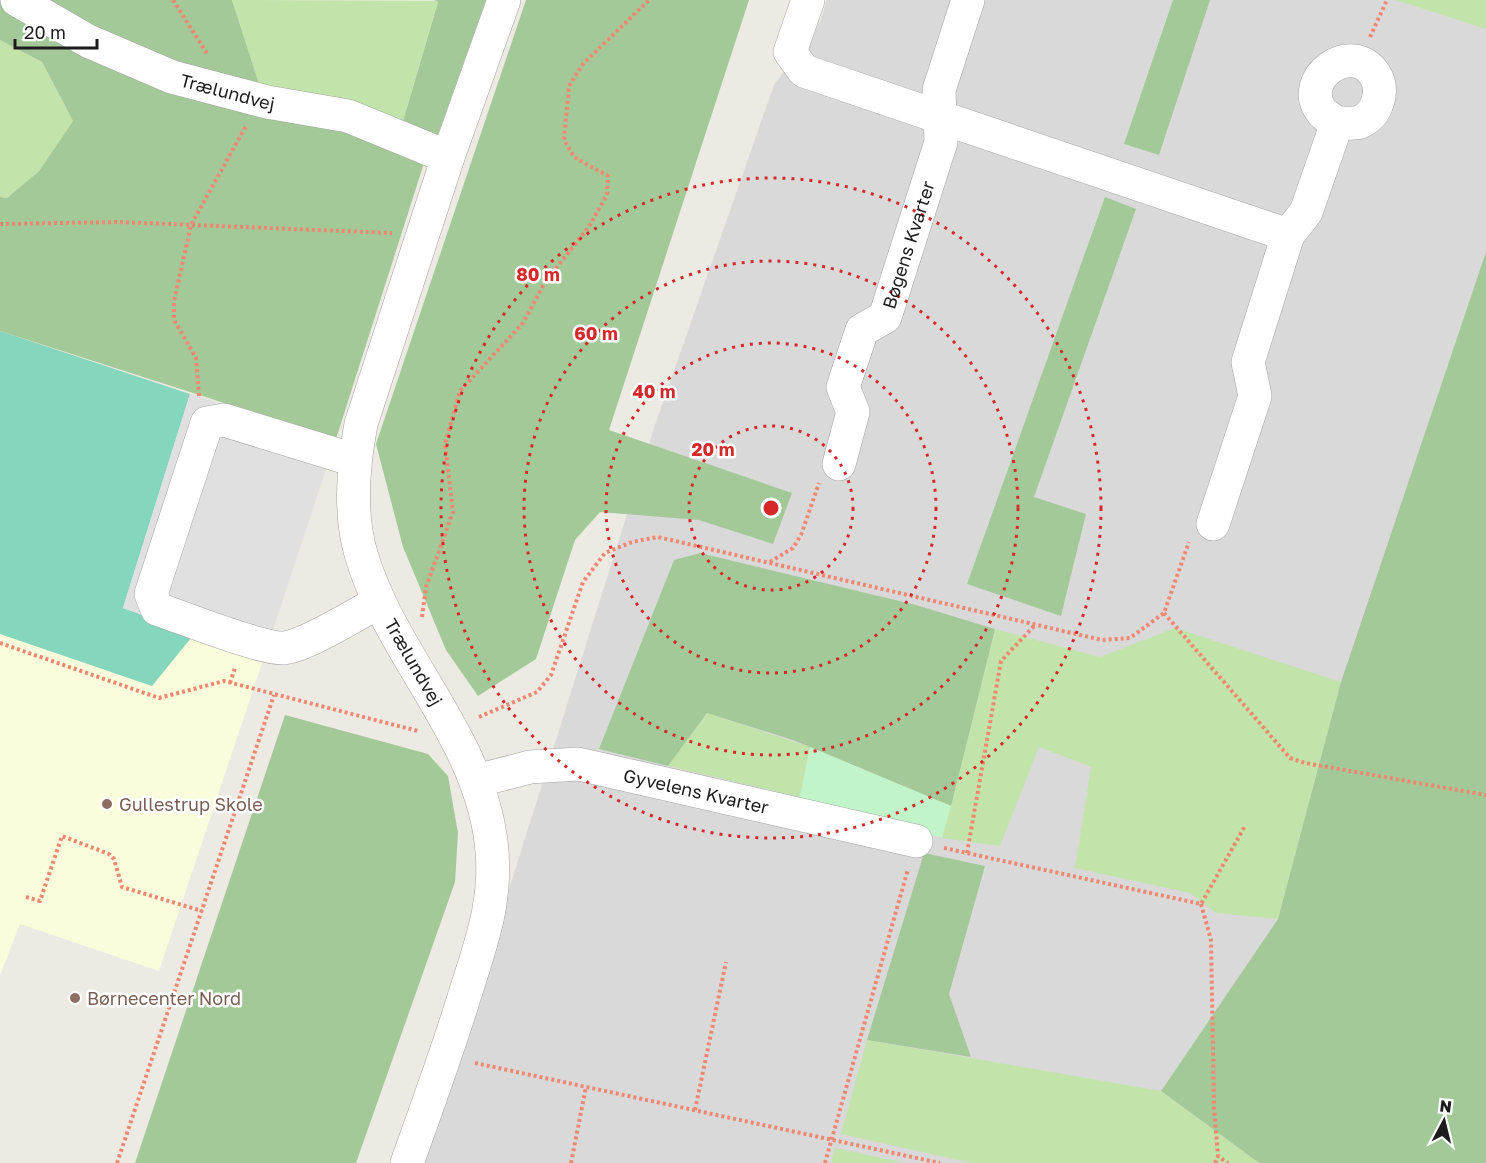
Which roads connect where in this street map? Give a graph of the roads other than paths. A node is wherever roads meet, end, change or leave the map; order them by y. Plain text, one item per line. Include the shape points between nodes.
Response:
1 (17, 0) edge
2 (504, 0) edge
3 (808, 0) edge
4 (968, 0) edge
5 (940, 116) junction
6 (1337, 123) junction
7 (448, 157) junction
8 (1288, 235) junction
9 (354, 460) junction
10 (839, 464) road end
11 (1213, 524) road end
12 (379, 602) junction
13 (476, 781) junction
14 (916, 841) road end
15 (407, 1163) edge

1 - 7 street, Trælundvej via 88,40 172,77 256,100 348,116
2 - 7 street, Trælundvej
3 - 5 street via 790,52 804,71
4 - 5 street, Bøgens Kvarter via 939,90
5 - 8 street
5 - 10 street, Bøgens Kvarter via 941,142 885,317 862,330 843,387 854,412
6 - 6 street via 1321,111 1316,91 1322,72 1338,62 1359,62 1375,75 1379,97 1373,112 1359,123
6 - 8 street via 1306,212
7 - 9 street, Trælundvej via 361,424
8 - 11 street via 1248,362 1255,396
9 - 12 street, Trælundvej via 354,506 361,553
9 - 12 street via 224,420 207,423 151,594 157,609 254,642 284,648
12 - 13 street, Trælundvej via 452,728
13 - 14 street, Gyvelens Kvarter via 530,767 578,764
13 - 15 street, Trælundvej via 491,841 490,917

